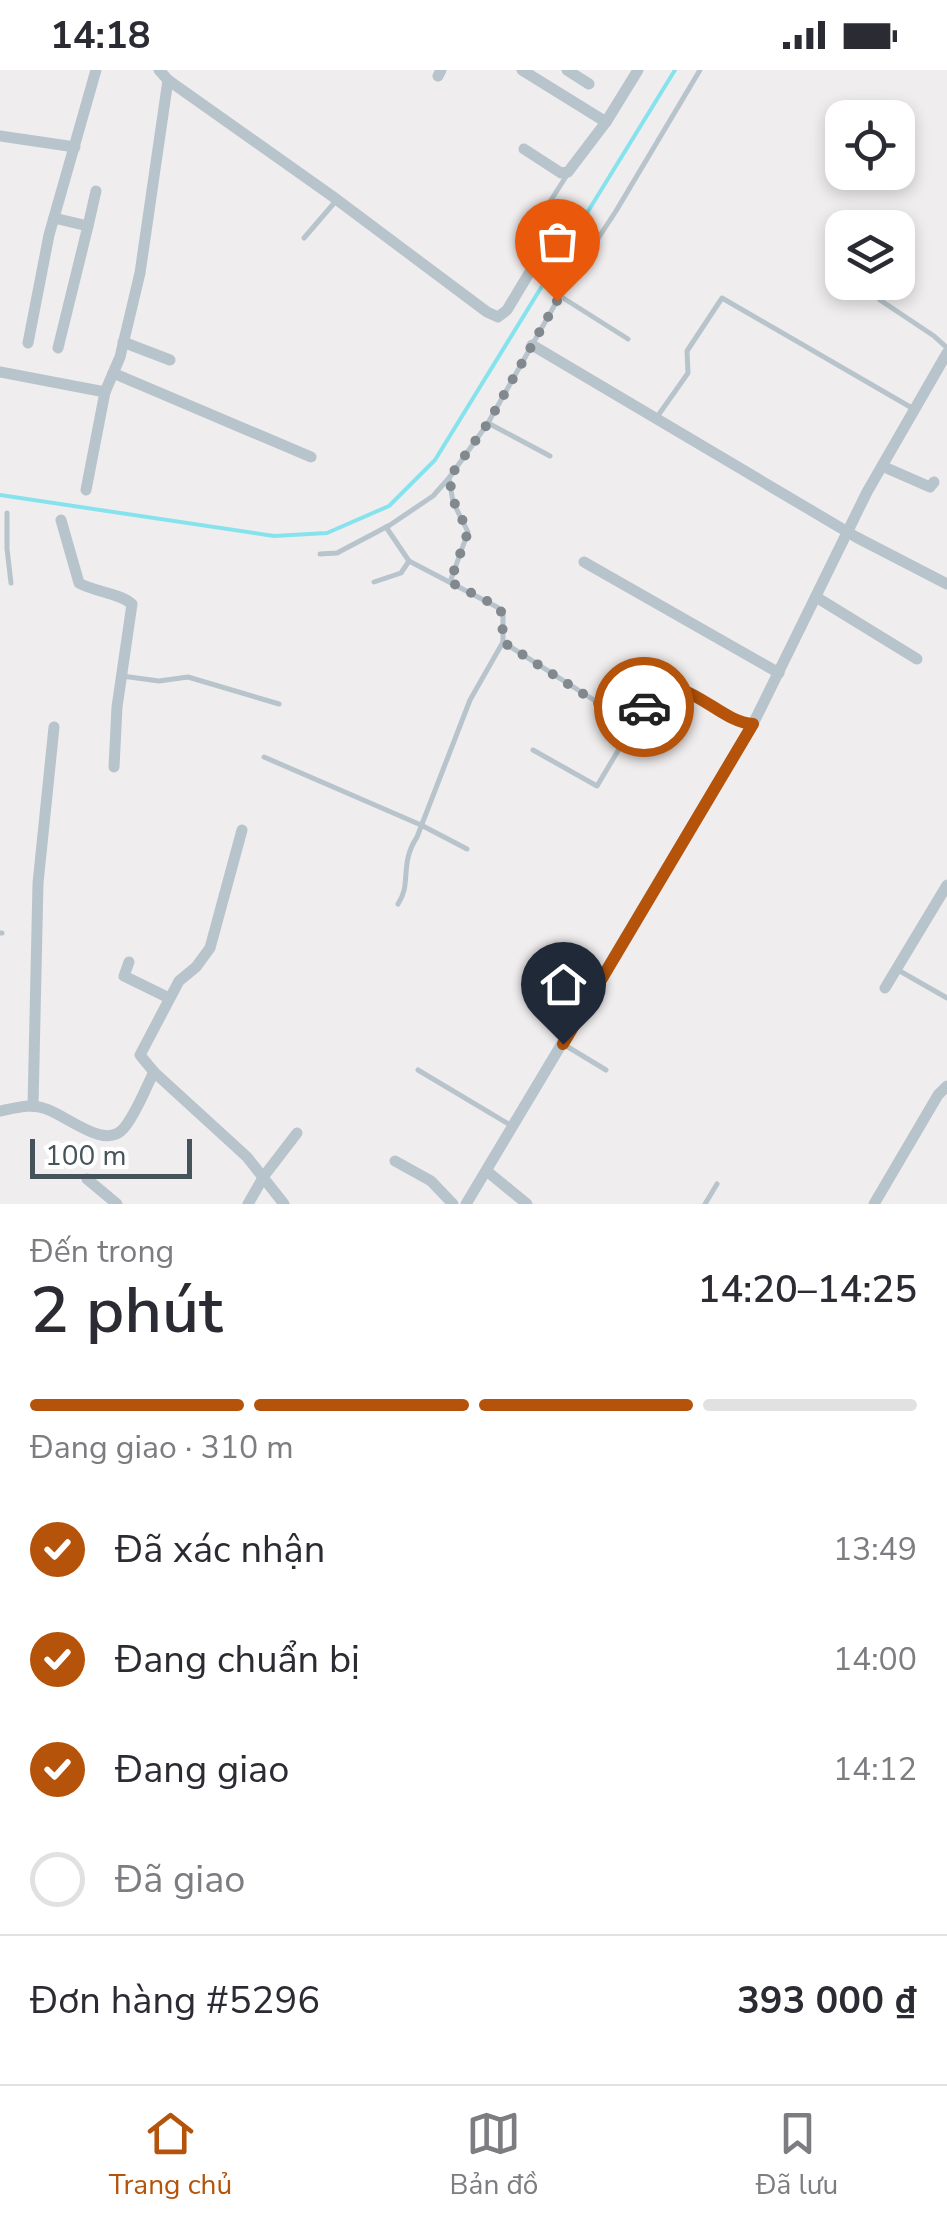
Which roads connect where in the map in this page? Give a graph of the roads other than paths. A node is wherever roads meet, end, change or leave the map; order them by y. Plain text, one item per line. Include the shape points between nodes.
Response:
1 (96, 70) edge
2 (522, 70) edge
3 (567, 70) edge
4 (638, 70) edge
5 (700, 70) edge
6 (163, 75) edge
7 (589, 84) dead end
8 (606, 122) junction
9 (0, 136) edge
10 (76, 147) junction
11 (524, 150) dead end
12 (568, 172) junction
13 (96, 191) dead end
14 (338, 200) junction
15 (54, 218) junction
16 (537, 222) dead end
17 (88, 226) junction
18 (304, 238) dead end
19 (543, 250) dead end
20 (560, 296) junction
21 (880, 300) dead end
22 (628, 339) dead end
23 (124, 342) junction
24 (28, 343) dead end
25 (532, 345) junction
26 (58, 348) dead end
27 (947, 350) edge
28 (170, 360) dead end
29 (0, 372) edge
30 (113, 373) junction
31 (105, 392) junction
32 (915, 409) junction
33 (656, 418) junction
34 (488, 423) junction
35 (550, 456) dead end
36 (311, 457) dead end
37 (882, 466) junction
38 (449, 478) junction
39 (934, 482) dead end
40 (86, 490) dead end
41 (7, 513) dead end
42 (61, 520) dead end
43 (386, 527) junction
44 (848, 532) junction
45 (320, 554) dead end
46 (409, 561) junction
47 (584, 562) dead end
48 (11, 582) dead end
49 (374, 582) dead end
50 (450, 582) junction
51 (947, 584) edge
52 (816, 598) junction
53 (503, 642) junction
54 (917, 660) dead end
55 (779, 673) junction
56 (121, 676) junction
57 (279, 704) dead end
58 (753, 724) junction
59 (633, 726) junction
60 (54, 727) dead end
61 (533, 750) dead end
62 (264, 757) dead end
63 (114, 767) dead end
64 (421, 825) junction
65 (242, 830) dead end
66 (467, 848) dead end
67 (947, 885) edge
68 (398, 904) dead end
69 (129, 962) dead end
70 (896, 968) junction
71 (884, 988) dead end
72 (168, 998) junction
73 (947, 998) edge
74 (563, 1044) junction
75 (418, 1070) dead end
76 (606, 1070) dead end
77 (154, 1072) junction
78 (947, 1086) edge
79 (33, 1106) junction
80 (0, 1112) edge
81 (514, 1127) junction
82 (297, 1133) dead end
83 (395, 1161) dead end
84 (488, 1172) junction
85 (264, 1176) junction
86 (87, 1178) dead end
87 (717, 1184) dead end
88 (117, 1204) edge
89 (248, 1204) edge
90 (284, 1204) edge
91 (453, 1204) edge
92 (466, 1204) edge
93 (527, 1204) edge
94 (705, 1204) edge
95 (874, 1204) edge

1 - 10 street
2 - 8 street
3 - 7 street
4 - 8 street
5 - 20 lane
6 - 14 street
6 - 23 street via 140,272
8 - 12 street
9 - 10 street
10 - 15 street
11 - 12 street
12 - 16 lane
13 - 17 street
14 - 18 lane
14 - 19 street via 498,316
15 - 17 street
15 - 24 street
17 - 26 street
20 - 22 lane
20 - 25 lane
21 - 27 lane
23 - 28 street
23 - 30 street
25 - 33 street
25 - 34 lane
27 - 32 street
29 - 31 street
30 - 31 street
30 - 36 street
31 - 40 street
32 - 33 lane via 722,298 687,351 688,372
32 - 37 street
33 - 44 street
34 - 35 lane
34 - 38 lane
37 - 39 street via 930,488
37 - 44 street
38 - 43 lane
38 - 50 lane via 468,532
41 - 48 lane
42 - 56 street via 79,583 132,604
43 - 45 lane via 337,553
43 - 46 lane
44 - 51 street
44 - 52 street
46 - 49 lane via 401,573
46 - 50 lane
47 - 55 street
50 - 53 lane via 497,606
52 - 54 street
52 - 55 street
53 - 59 lane
53 - 64 lane via 470,700
55 - 58 street
56 - 57 lane via 188,677
56 - 63 street
58 - 59 lane via 740,723 689,690 667,686
58 - 74 street
59 - 61 lane via 596,786
60 - 79 street via 38,883
62 - 64 lane
64 - 66 lane
64 - 68 lane via 406,855
65 - 72 street via 210,948
67 - 70 street
69 - 72 street via 124,976
70 - 71 street
70 - 73 lane
72 - 77 street via 140,1054
74 - 76 lane
74 - 81 street
75 - 81 lane
77 - 79 street via 115,1135 102,1137
77 - 85 street
78 - 95 street
79 - 80 street
81 - 84 street
82 - 85 street
83 - 91 street via 432,1181
84 - 92 street
84 - 93 street
85 - 89 street
85 - 90 street
86 - 88 street
87 - 94 lane

